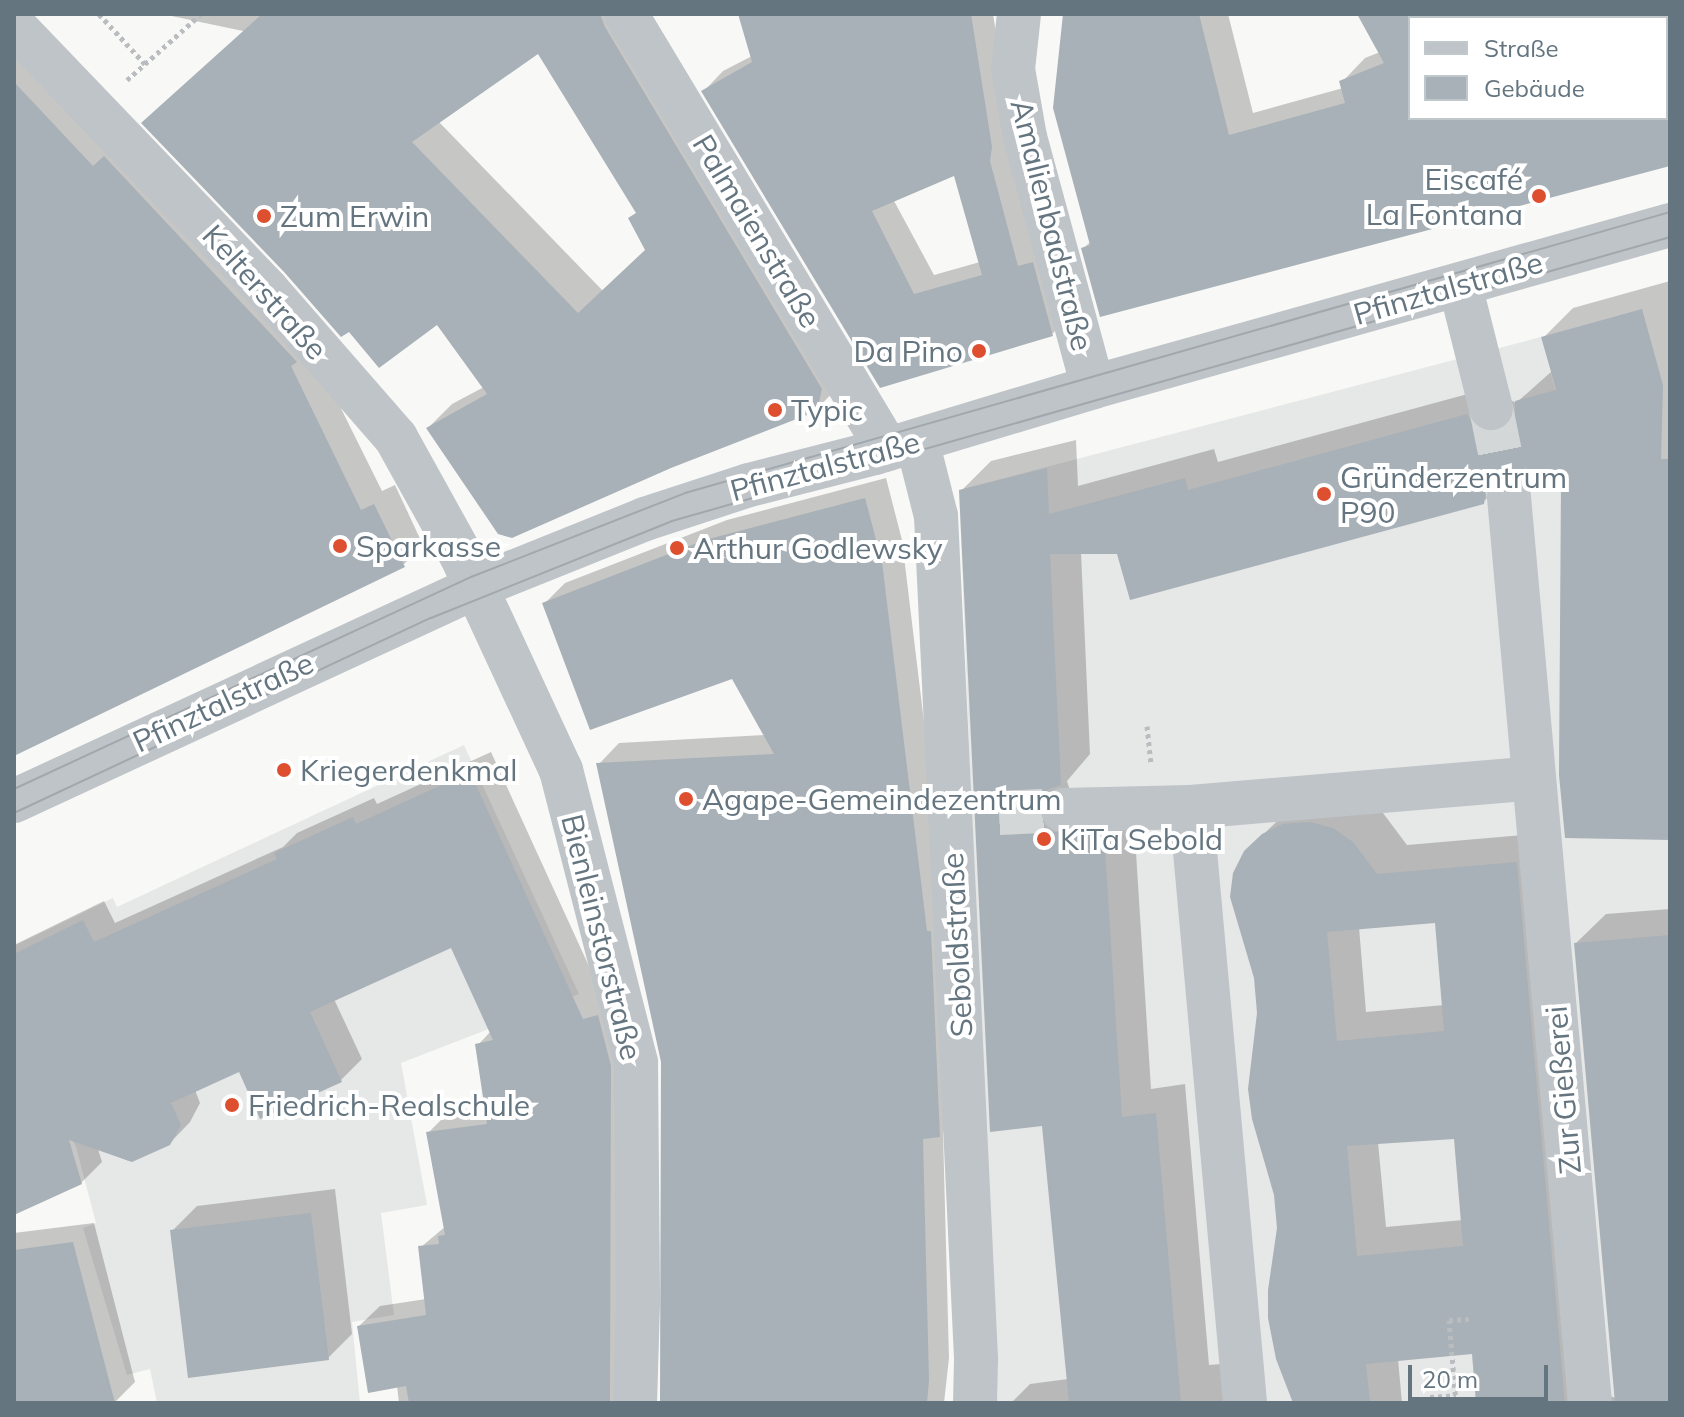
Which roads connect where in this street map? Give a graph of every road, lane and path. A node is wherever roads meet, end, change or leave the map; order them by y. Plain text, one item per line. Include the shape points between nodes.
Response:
1 (99, 14) edge
2 (201, 14) edge
3 (626, 14) edge
4 (1019, 14) edge
5 (14, 26) edge
6 (145, 64) junction
7 (94, 110) junction
8 (1670, 225) edge
9 (1460, 285) junction
10 (1093, 387) junction
11 (1491, 408) tunnel mouth
12 (901, 445) junction
13 (1509, 497) tunnel mouth
14 (476, 587) junction
15 (1533, 778) junction
16 (14, 801) edge
17 (1191, 807) junction
18 (1063, 810) tunnel mouth
19 (1469, 1319) dead end
20 (1456, 1395) junction
21 (635, 1403) edge
22 (975, 1403) edge
23 (1245, 1403) edge
24 (1428, 1403) edge
25 (1456, 1403) edge
26 (1590, 1403) edge

1 - 6 path
2 - 6 path
3 - 12 street, Palmaienstraße via 880,437
4 - 10 street, Amalienbadstraße via 1013,69 1025,137
5 - 7 street, Kelterstraße
6 - 7 path
7 - 14 street, Kelterstraße via 267,290 396,438
8 - 9 street, Pfinztalstraße
9 - 10 street, Pfinztalstraße
9 - 11 street
10 - 12 street, Pfinztalstraße
12 - 14 street, Pfinztalstraße via 645,519
12 - 22 street, Seboldstraße via 936,516
13 - 15 street, Zur Gießerei
14 - 16 street, Pfinztalstraße
14 - 21 street, Bienleinstorstraße via 561,770 636,1063
15 - 17 street
15 - 26 street, Zur Gießerei
17 - 18 street
17 - 23 street
19 - 20 path via 1449,1320
20 - 24 path via 1430,1397
20 - 25 path

